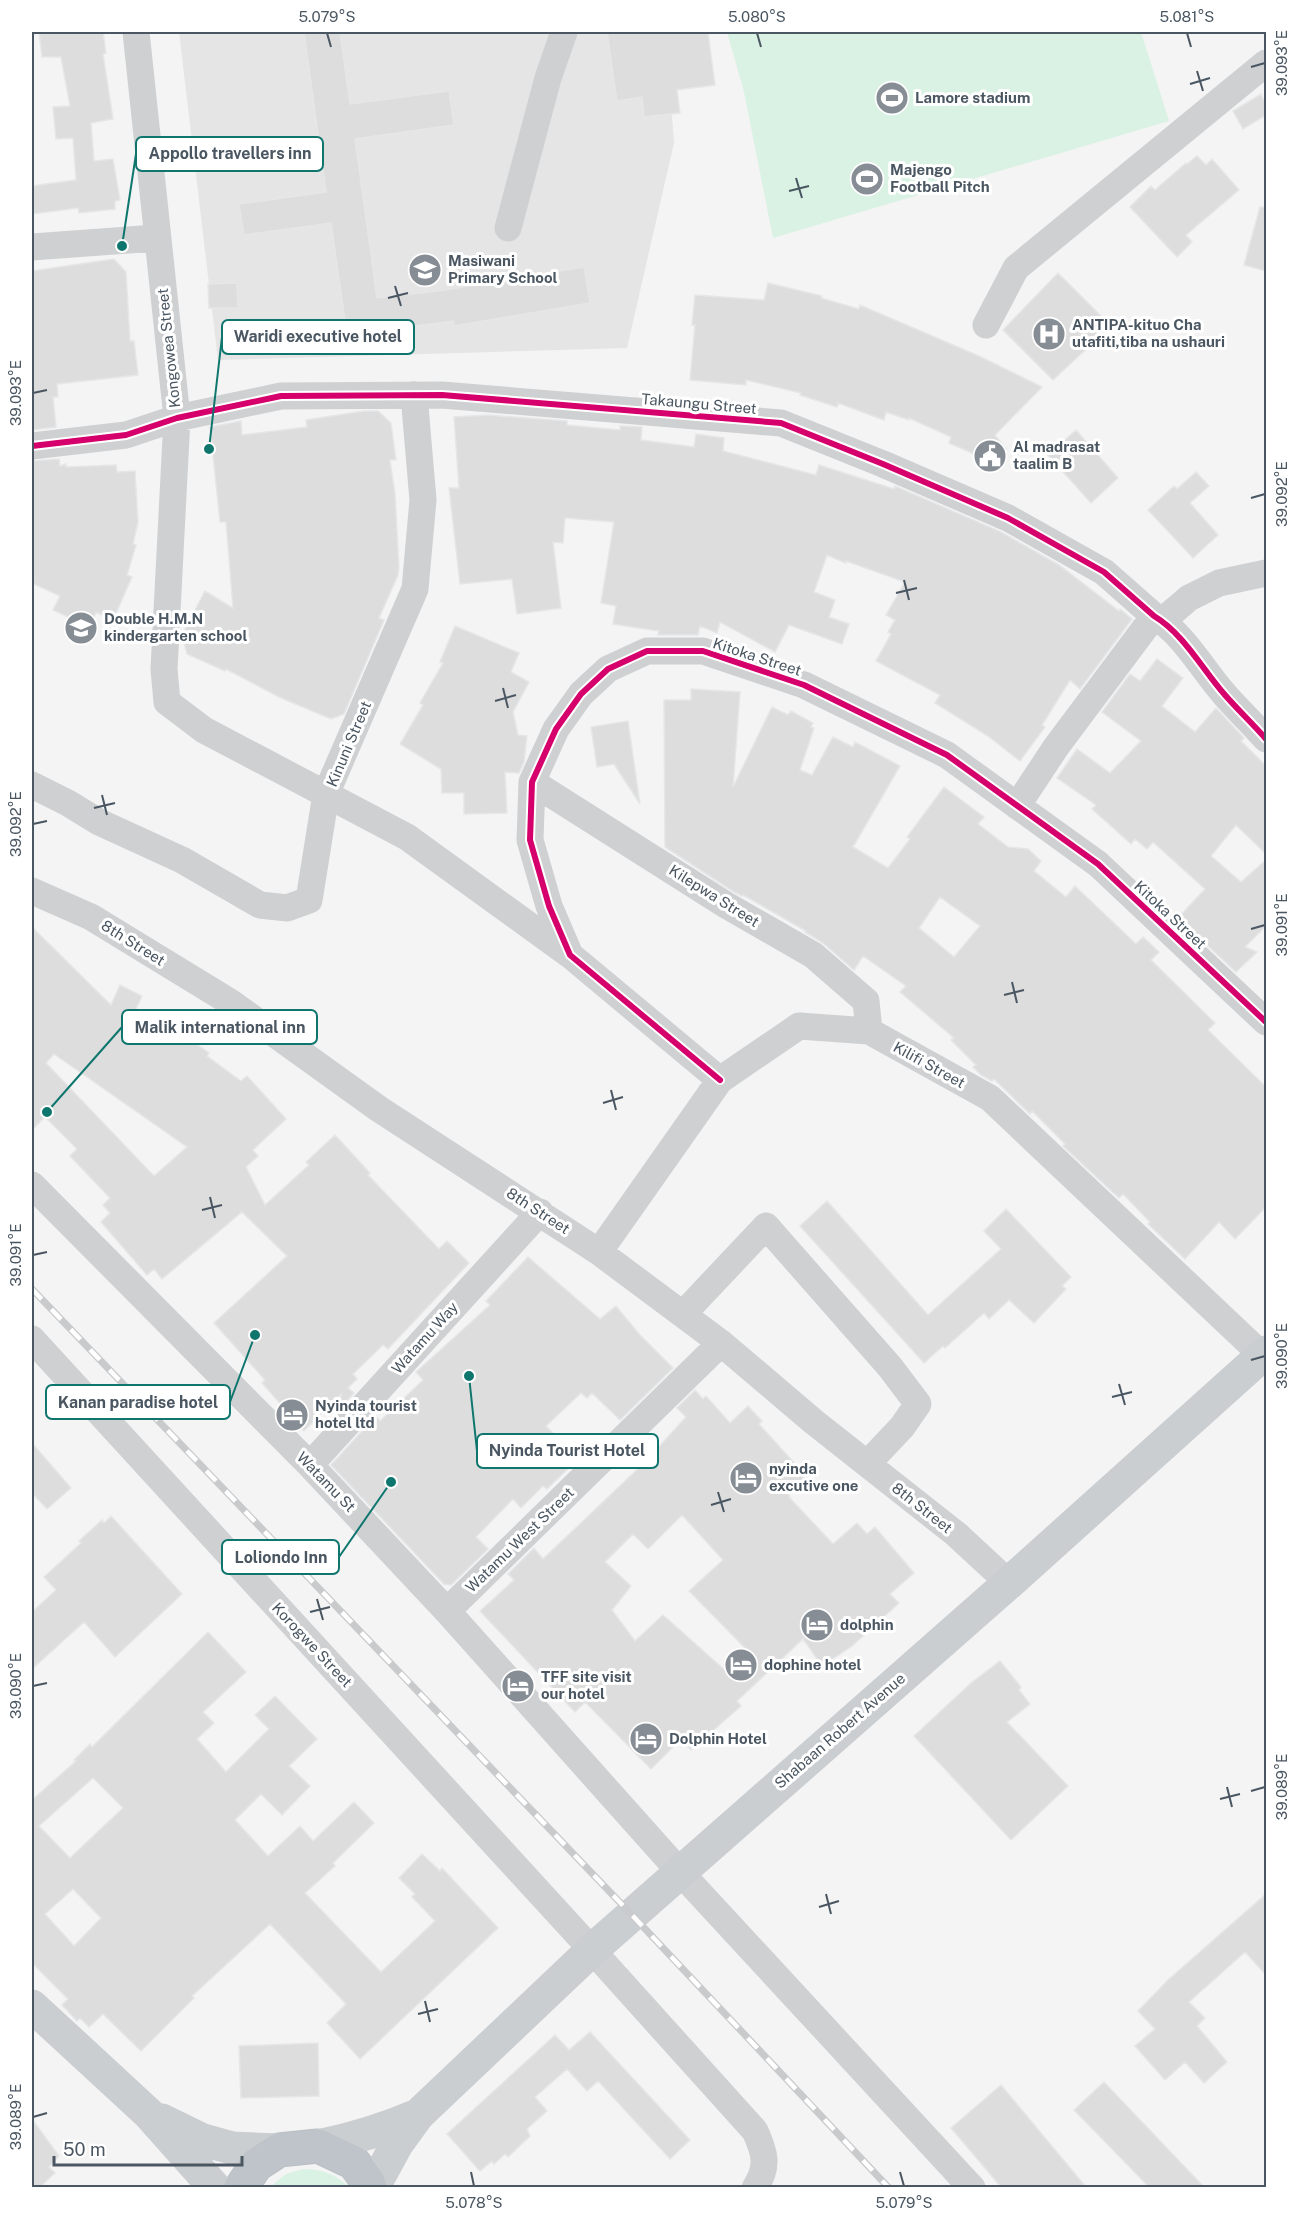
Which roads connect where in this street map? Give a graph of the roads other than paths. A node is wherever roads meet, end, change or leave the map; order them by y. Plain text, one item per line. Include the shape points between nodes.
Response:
1 (136, 32) edge
2 (564, 32) edge
3 (1266, 63) edge
4 (508, 228) dead end
5 (156, 238) junction
6 (32, 247) edge
7 (986, 325) dead end
8 (414, 395) junction
9 (177, 418) junction
10 (32, 446) edge
11 (1266, 573) edge
12 (1158, 618) junction
13 (1266, 739) edge
14 (532, 782) junction
15 (32, 784) edge
16 (326, 794) junction
17 (1017, 806) junction
18 (32, 891) edge
19 (570, 955) junction
20 (1266, 1022) edge
21 (869, 1032) junction
22 (720, 1080) junction
23 (32, 1185) edge
24 (540, 1212) junction
25 (599, 1252) junction
26 (683, 1314) junction
27 (32, 1339) edge
28 (721, 1343) junction
29 (1264, 1354) edge
30 (867, 1464) junction
31 (310, 1465) junction
32 (1009, 1583) junction
33 (447, 1611) junction
34 (680, 1872) junction
35 (592, 1950) junction
36 (32, 2006) edge
37 (149, 2114) junction
38 (418, 2115) junction
39 (318, 2146) junction
40 (279, 2150) junction
41 (215, 2187) edge
42 (241, 2187) edge
43 (371, 2187) edge
44 (755, 2187) edge
45 (972, 2187) edge

1 - 5 street, Kongowea Street
2 - 4 street
3 - 7 street via 1016,268
5 - 6 street
5 - 9 street, Kongowea Street
8 - 9 street, Takaungu Street via 281,396
8 - 12 street, Takaungu Street via 781,423 1008,518 1104,572
8 - 16 street, Kinuni Street via 423,500 415,589
9 - 10 street, Takaungu Street via 126,435
9 - 16 street, Kongowea Street via 164,669 167,702 204,730
11 - 12 street via 1219,583
12 - 13 street, Takaungu Street
12 - 17 street via 1056,747
14 - 17 street, Kitoka Street via 556,729 581,694 608,669 647,651 703,651 804,685 947,755
14 - 19 street, Kitoka Street via 530,840 549,906
14 - 21 street, Kilepwa Street via 726,905 813,955 866,1001
15 - 16 street, Kinuni Street via 99,822 182,860 260,905 287,908 309,900
16 - 19 street via 407,837
17 - 20 street, Kitoka Street via 1098,864
18 - 24 street, 8th Street via 91,917 230,1002 379,1109
19 - 22 street, Kitoka Street
21 - 22 street, Kilifi Street via 799,1026
21 - 29 street, Kilifi Street via 990,1098
22 - 25 street, Kilifi Street
23 - 31 street, Watamu St
24 - 25 street, 8th Street
24 - 31 street, Watamu Way
25 - 26 street, 8th Street
26 - 28 street, 8th Street
26 - 30 street via 766,1226 918,1404
27 - 35 street, Korogwe Street
28 - 30 street, 8th Street
28 - 33 street, Watamu West Street
29 - 32 main road, Shabaan Robert Avenue
30 - 32 street, 8th Street via 956,1534
31 - 33 street, Watamu St
32 - 34 main road, Shabaan Robert Avenue
33 - 34 street, Watamu St
34 - 35 main road, Shabaan Robert Avenue
34 - 45 street, Watamu St
35 - 38 main road, Shabaan Robert Avenue
35 - 44 street, Korogwe Street via 754,2131 763,2149 763,2174
36 - 37 main road
37 - 40 main road via 193,2136 232,2148
37 - 41 main road
38 - 39 main road via 383,2130
38 - 43 main road
39 - 40 highway
39 - 43 highway via 354,2163
40 - 42 highway via 256,2165

